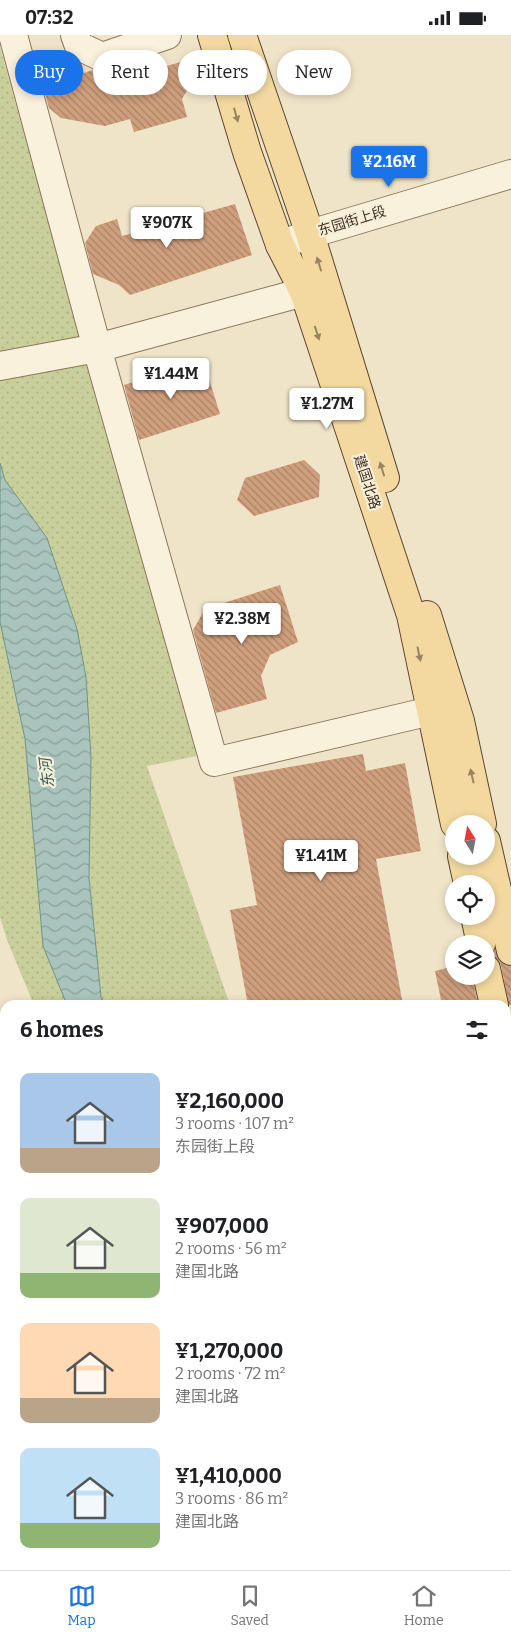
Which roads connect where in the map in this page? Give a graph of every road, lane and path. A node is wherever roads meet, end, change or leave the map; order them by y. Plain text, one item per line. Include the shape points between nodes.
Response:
1 (13, 35) edge
2 (75, 35) edge
3 (168, 35) edge
4 (212, 35) edge
5 (242, 35) edge
6 (511, 174) edge
7 (310, 234) junction
8 (280, 245) junction
9 (304, 292) junction
10 (97, 348) junction
11 (0, 366) edge
12 (431, 711) junction
13 (453, 815) edge
14 (480, 815) edge
15 (491, 865) edge
16 (511, 951) edge
17 (490, 985) edge
18 (493, 1000) edge

1 - 10 street
2 - 3 street via 79,46 102,57
4 -> 8 main road, 建国北路 via 247,152
5 - 7 main road, 建国北路
6 - 7 street, 东园街上段
7 - 8 street, 东园街上段
14 -> 7 main road, 建国北路 via 460,721
8 - 9 main road, 建国北路
9 - 10 street
9 -> 12 main road, 建国北路 via 411,615
10 - 11 street
10 - 12 street via 214,762
12 - 13 main road, 建国北路
15 - 16 main road
17 - 18 main road

